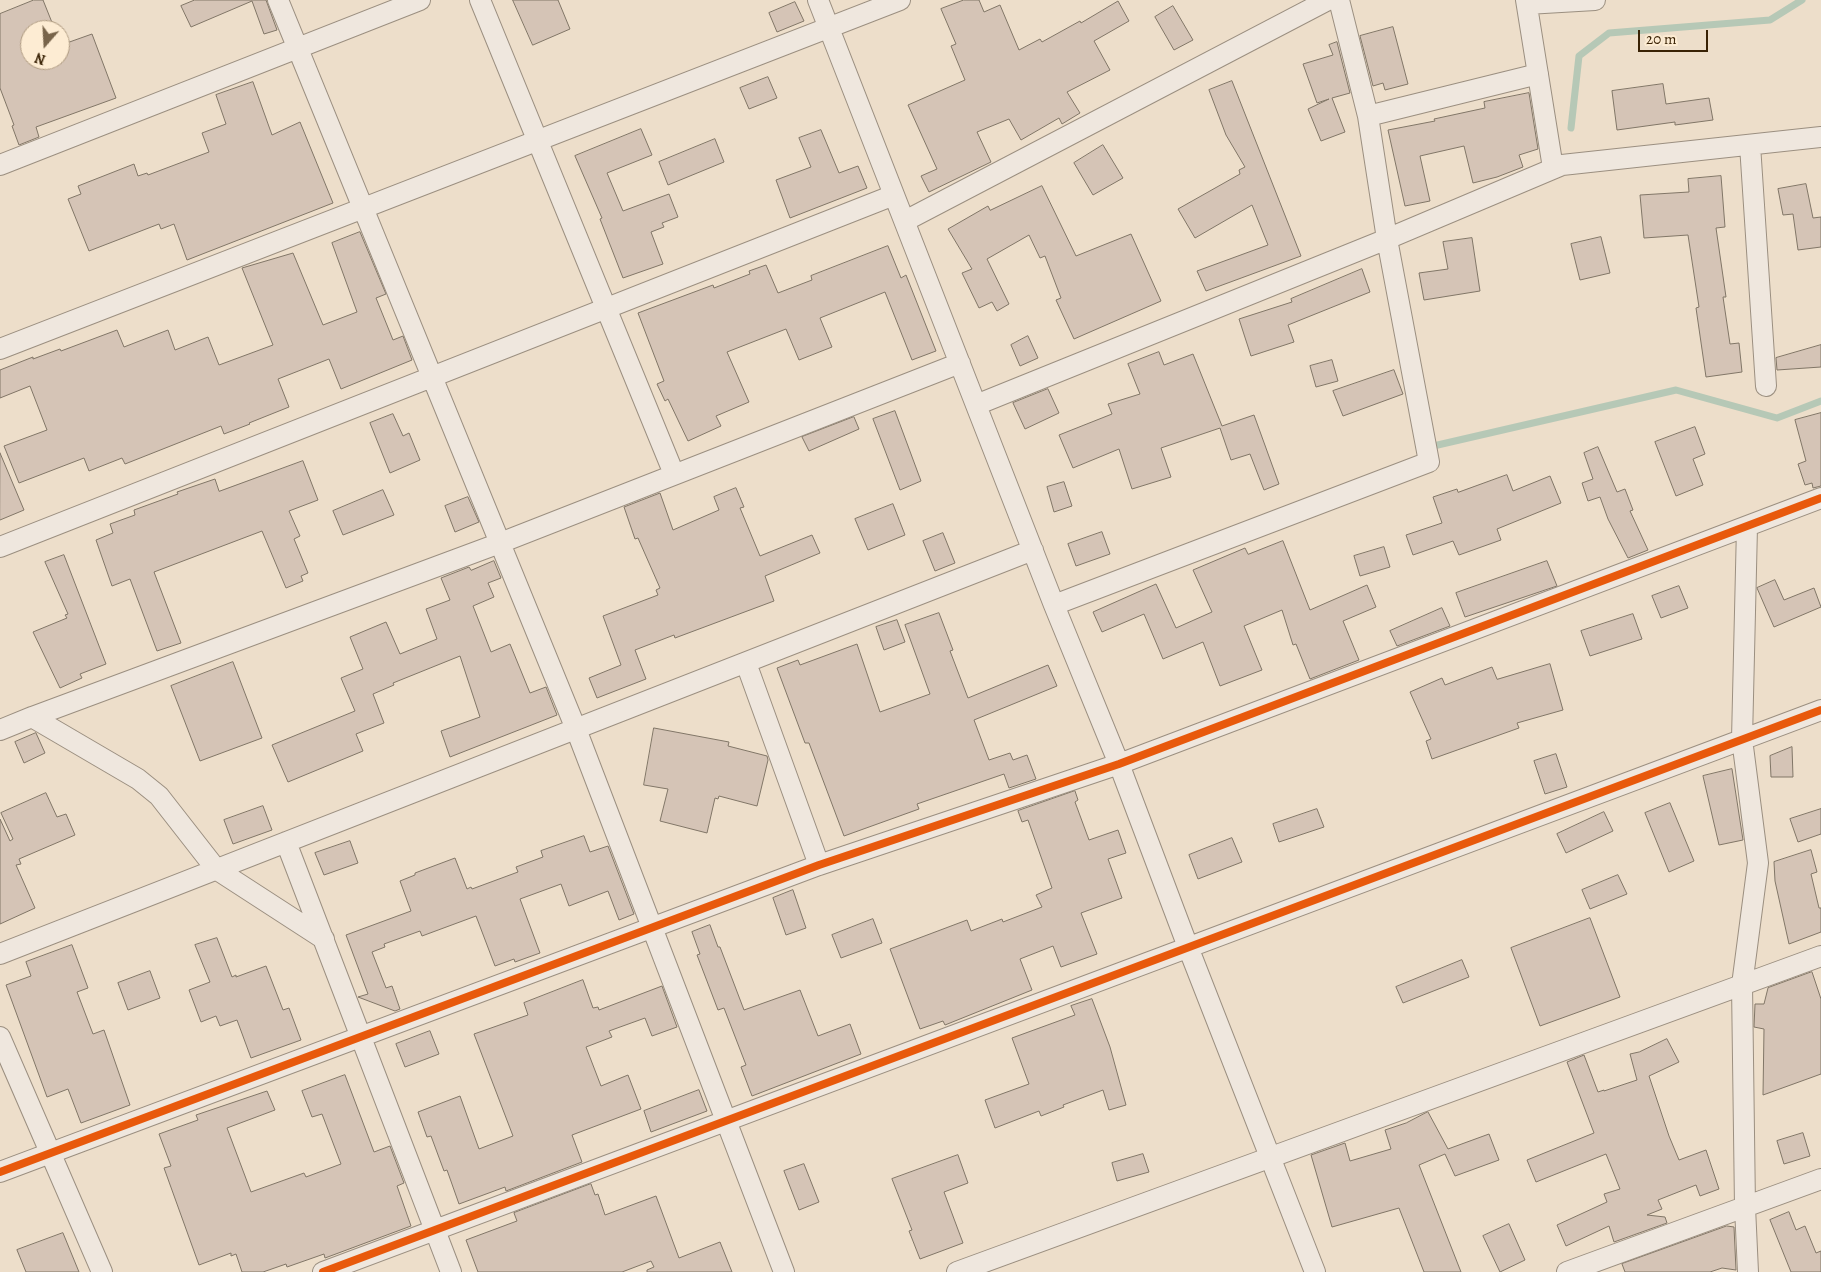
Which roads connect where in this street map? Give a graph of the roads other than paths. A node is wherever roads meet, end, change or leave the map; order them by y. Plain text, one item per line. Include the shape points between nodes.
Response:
1 (278, 0) edge
2 (420, 0) edge
3 (480, 0) edge
4 (818, 0) edge
5 (900, 0) edge
6 (1328, 0) edge
7 (1339, 0) edge
8 (1595, 0) edge
9 (1526, 2) edge
10 (829, 28) junction
11 (298, 48) junction
12 (1538, 74) junction
13 (1368, 116) junction
14 (1821, 137) edge
15 (537, 140) junction
16 (1750, 145) junction
17 (0, 165) edge
18 (1553, 168) junction
19 (894, 195) junction
20 (363, 208) junction
21 (905, 222) junction
22 (1386, 239) junction
23 (606, 309) junction
24 (0, 348) edge
25 (960, 363) junction
26 (432, 377) junction
27 (1766, 386) dead end
28 (976, 405) junction
29 (674, 474) junction
30 (1821, 498) edge
31 (1747, 527) junction
32 (500, 543) junction
33 (0, 547) edge
34 (1033, 550) junction
35 (1054, 605) junction
36 (746, 662) junction
37 (1821, 710) edge
38 (32, 717) junction
39 (576, 729) junction
40 (0, 730) edge
41 (1742, 739) junction
42 (1119, 764) junction
43 (286, 842) junction
44 (819, 864) junction
45 (216, 869) junction
46 (652, 927) junction
47 (324, 939) junction
48 (1188, 947) junction
49 (0, 954) edge
50 (1821, 956) edge
51 (1742, 985) junction
52 (0, 1036) edge
53 (361, 1036) junction
54 (726, 1120) junction
55 (51, 1153) junction
56 (1270, 1158) junction
57 (0, 1172) edge
58 (1821, 1179) edge
59 (1745, 1207) junction
60 (434, 1229) junction
61 (102, 1272) edge
62 (323, 1272) edge
63 (451, 1272) edge
64 (784, 1272) edge
65 (957, 1272) edge
66 (1315, 1272) edge
67 (1566, 1272) edge
68 (1748, 1272) edge

1 - 11 street
2 - 11 street
3 - 15 street
4 - 10 street
5 - 10 street
6 - 21 street
7 - 13 street
8 - 9 street
9 - 12 street
10 - 15 street
10 - 19 street
11 - 17 street
11 - 20 street
12 - 13 street
12 - 18 street
13 - 22 street
14 - 16 street
15 - 20 street
15 - 23 street
16 - 18 street
16 - 27 street
18 - 22 street
19 - 21 street
19 - 23 street
20 - 24 street
20 - 26 street
21 - 25 street
22 - 28 street
22 - 35 street via 1429,462
23 - 26 street
23 - 29 street
25 - 28 street
25 - 29 street
26 - 32 street
26 - 33 street
28 - 34 street
29 - 32 street
30 - 31 street
31 - 41 street
31 - 42 street
32 - 38 street
32 - 39 street
34 - 35 street
34 - 36 street
35 - 42 street
36 - 39 street
36 - 44 street
37 - 41 street
38 - 40 street
38 - 45 street via 138,779 158,796
39 - 43 street
39 - 46 street
41 - 48 street
41 - 51 street via 1758,862
42 - 44 street
42 - 48 street
43 - 45 street
43 - 47 street
44 - 46 street
45 - 47 street
45 - 49 street
46 - 53 street
46 - 54 street
47 - 53 street
48 - 54 street
48 - 56 street
50 - 51 street
51 - 56 street
51 - 59 street
52 - 55 street
53 - 55 street
53 - 60 street
54 - 60 street
54 - 64 street
55 - 57 street
55 - 61 street
56 - 65 street
56 - 66 street
58 - 59 street
59 - 67 street
59 - 68 street
60 - 62 street
60 - 63 street

